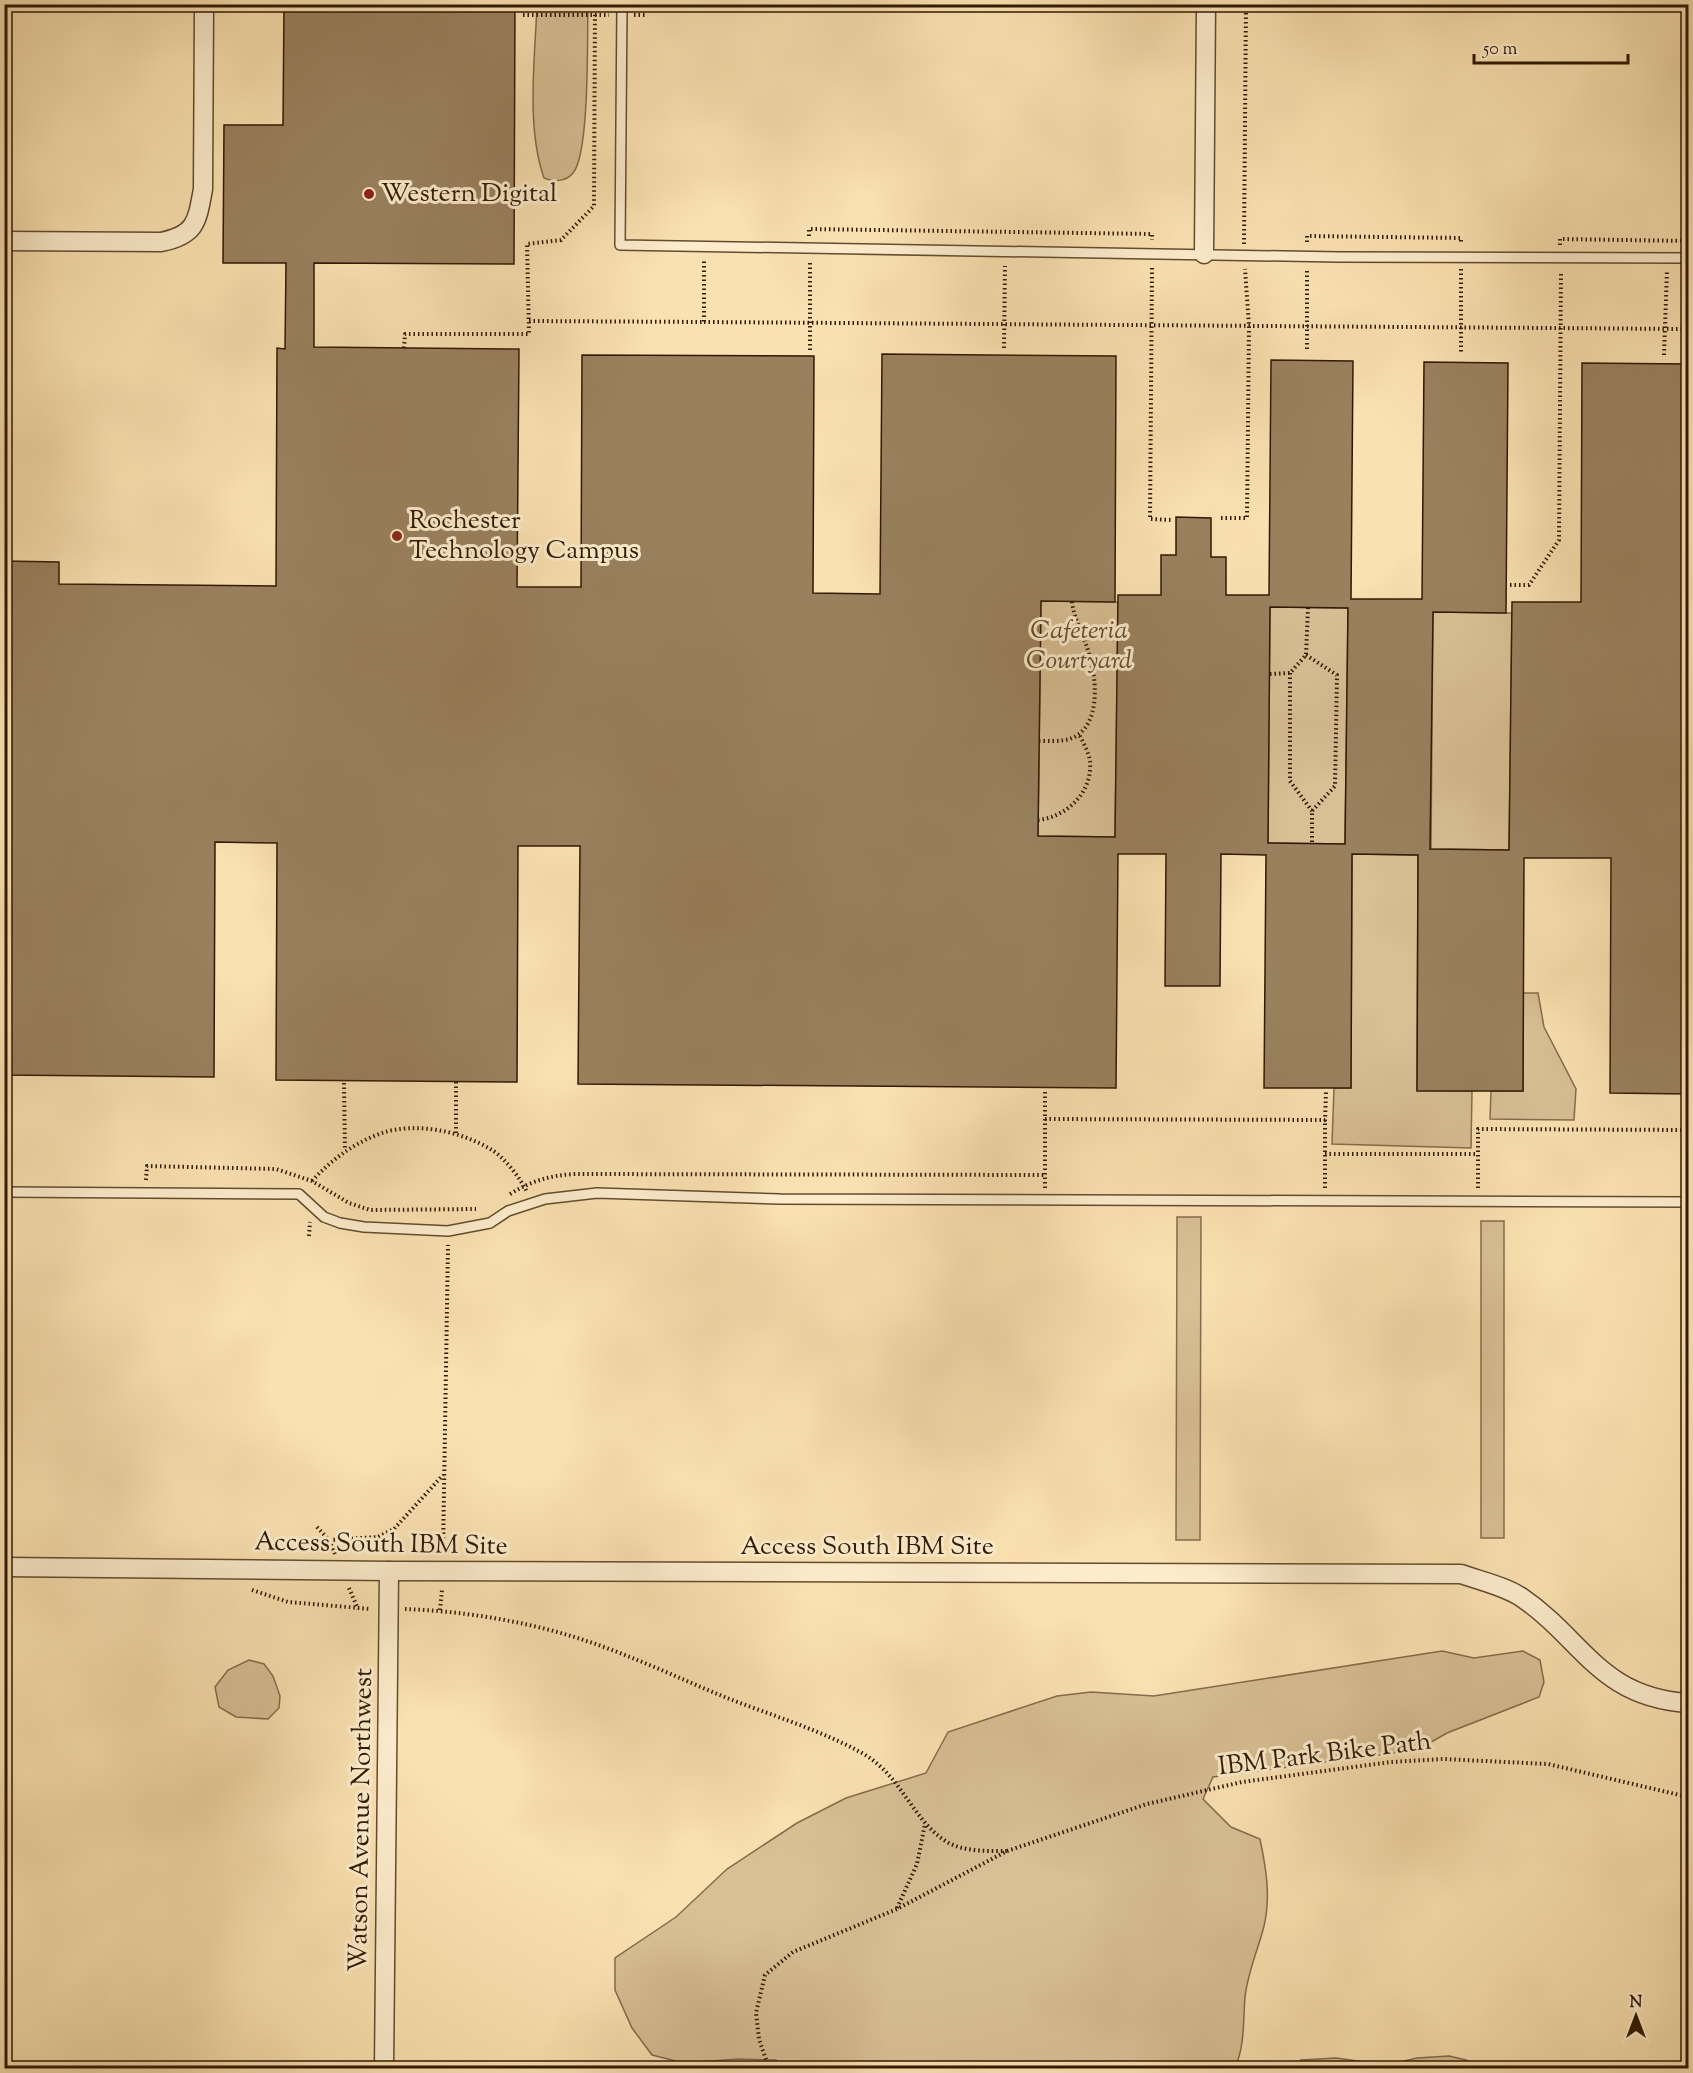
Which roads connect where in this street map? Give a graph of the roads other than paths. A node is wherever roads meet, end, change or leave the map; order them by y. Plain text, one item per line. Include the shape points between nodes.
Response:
1 (204, 4) edge
2 (622, 4) edge
3 (1206, 4) edge
4 (4, 241) edge
5 (1204, 254) junction
6 (1689, 258) edge
7 (4, 1192) edge
8 (1689, 1202) edge
9 (4, 1567) edge
10 (389, 1571) junction
11 (1689, 1703) edge
12 (384, 2068) edge

1 - 4 street via 203,189 199,211 182,238 160,242
2 - 5 lane via 620,245
3 - 5 street
5 - 6 lane
7 - 8 lane via 299,1194 324,1217 340,1223 448,1231 490,1223 508,1211 552,1197 597,1193 780,1199
9 - 10 street, Access South IBM Site
10 - 11 street, Access South IBM Site via 1461,1574 1520,1596 1613,1680 1669,1702
10 - 12 street, Watson Avenue Northwest

